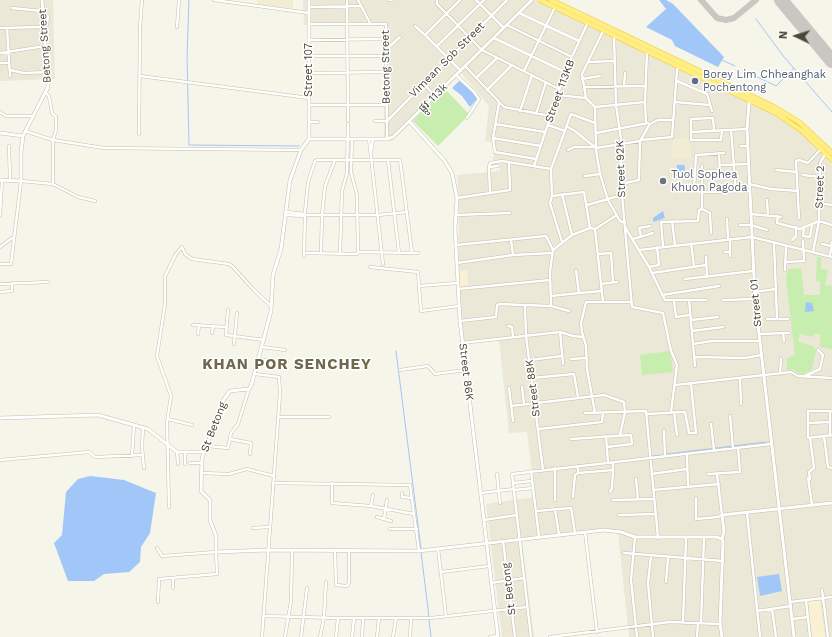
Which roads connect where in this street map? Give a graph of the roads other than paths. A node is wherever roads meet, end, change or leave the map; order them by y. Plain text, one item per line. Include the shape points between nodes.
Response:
1 (42, 0) edge
2 (142, 0) edge
3 (179, 0) edge
4 (214, 0) edge
5 (308, 0) edge
6 (347, 0) edge
7 (358, 0) edge
8 (437, 0) edge
9 (460, 0) edge
10 (476, 0) edge
11 (484, 0) edge
12 (507, 0) edge
13 (532, 0) edge
14 (540, 0) edge
15 (551, 0) edge
16 (480, 4) junction
17 (556, 5) junction
18 (361, 6) junction
19 (309, 7) junction
20 (347, 7) junction
21 (12, 8) dead end
22 (42, 11) junction
23 (309, 13) junction
24 (519, 13) junction
25 (446, 14) junction
26 (491, 15) junction
27 (48, 16) dead end
28 (589, 21) junction
29 (370, 23) junction
30 (309, 24) junction
31 (347, 24) junction
32 (458, 25) junction
33 (43, 26) junction
34 (415, 26) dead end
35 (546, 26) junction
36 (177, 27) dead end
37 (505, 27) junction
38 (0, 28) edge
39 (7, 28) junction
40 (603, 30) junction
41 (615, 33) junction
42 (424, 35) junction
43 (400, 37) dead end
44 (469, 37) junction
45 (494, 38) junction
46 (386, 39) junction
47 (309, 40) junction
48 (347, 40) junction
49 (539, 41) junction
50 (579, 42) junction
51 (45, 46) junction
52 (437, 46) junction
53 (386, 49) junction
54 (482, 50) junction
55 (647, 51) junction
56 (8, 52) junction
57 (0, 53) edge
58 (532, 55) junction
59 (309, 56) junction
60 (347, 56) junction
61 (386, 56) junction
62 (572, 57) junction
63 (449, 58) junction
64 (497, 58) junction
65 (614, 61) junction
66 (589, 62) junction
67 (0, 63) edge
68 (9, 63) junction
69 (680, 64) junction
70 (512, 65) junction
71 (465, 66) junction
72 (10, 70) junction
73 (461, 71) junction
74 (524, 71) junction
75 (48, 72) junction
76 (347, 72) junction
77 (387, 72) junction
78 (565, 72) junction
79 (625, 72) dead end
80 (309, 73) junction
81 (456, 75) junction
82 (10, 76) dead end
83 (140, 76) junction
84 (532, 76) junction
85 (600, 76) dead end
86 (476, 78) junction
87 (582, 79) junction
88 (676, 80) junction
89 (546, 82) junction
90 (423, 83) junction
91 (616, 85) junction
92 (624, 86) junction
93 (645, 86) junction
94 (584, 87) junction
95 (559, 89) junction
96 (487, 90) junction
97 (46, 94) junction
98 (557, 95) junction
99 (435, 96) junction
100 (309, 98) junction
101 (586, 98) junction
102 (751, 98) junction
103 (645, 102) junction
104 (674, 102) junction
105 (499, 103) junction
106 (309, 105) junction
107 (347, 105) junction
108 (387, 105) junction
109 (616, 105) junction
110 (709, 105) junction
111 (595, 107) junction
112 (520, 111) junction
113 (712, 111) dead end
114 (0, 112) edge
115 (536, 114) junction
116 (32, 116) junction
117 (550, 116) junction
118 (467, 118) dead end
119 (375, 120) dead end
120 (674, 120) junction
121 (387, 121) junction
122 (409, 121) junction
123 (310, 122) junction
124 (318, 122) dead end
125 (595, 123) junction
126 (495, 124) junction
127 (648, 124) junction
128 (548, 125) junction
129 (566, 126) junction
130 (619, 128) junction
131 (747, 129) junction
132 (722, 130) junction
133 (732, 130) junction
134 (25, 131) junction
135 (565, 131) junction
136 (714, 131) junction
137 (545, 132) junction
138 (691, 132) junction
139 (0, 133) edge
140 (596, 133) junction
141 (140, 134) dead end
142 (23, 136) junction
143 (493, 138) junction
144 (309, 139) junction
145 (350, 139) junction
146 (371, 139) junction
147 (387, 139) junction
148 (53, 140) junction
149 (640, 140) junction
150 (620, 144) junction
151 (9, 146) dead end
152 (541, 146) junction
153 (741, 146) dead end
154 (748, 146) junction
155 (595, 147) junction
156 (820, 149) junction
157 (301, 150) junction
158 (568, 150) dead end
159 (828, 152) edge
160 (719, 153) junction
161 (724, 153) dead end
162 (536, 159) junction
163 (335, 160) junction
164 (348, 160) junction
165 (351, 160) junction
166 (371, 160) junction
167 (388, 160) junction
168 (832, 160) edge
169 (509, 162) junction
170 (735, 164) junction
171 (749, 164) junction
172 (720, 165) junction
173 (498, 166) dead end
174 (534, 166) junction
175 (702, 166) dead end
176 (489, 167) junction
177 (551, 169) junction
178 (776, 170) dead end
179 (708, 171) dead end
180 (720, 171) junction
181 (797, 172) junction
182 (600, 174) junction
183 (803, 175) dead end
184 (585, 176) dead end
185 (720, 176) dead end
186 (820, 177) junction
187 (346, 179) junction
188 (353, 179) junction
189 (1, 180) edge
190 (10, 180) junction
191 (21, 181) junction
192 (53, 184) junction
193 (621, 184) junction
194 (749, 184) junction
195 (702, 191) junction
196 (750, 191) junction
197 (798, 191) junction
198 (736, 192) junction
199 (490, 193) junction
200 (562, 194) junction
201 (622, 195) junction
202 (552, 196) junction
203 (457, 198) junction
204 (608, 200) junction
205 (767, 200) dead end
206 (96, 201) dead end
207 (820, 203) junction
208 (587, 205) junction
209 (832, 205) edge
210 (702, 209) junction
211 (407, 212) junction
212 (510, 213) dead end
213 (286, 214) junction
214 (394, 214) junction
215 (751, 214) junction
216 (305, 215) junction
217 (322, 215) junction
218 (340, 215) junction
219 (378, 215) junction
220 (456, 215) junction
221 (617, 215) junction
222 (0, 216) edge
223 (358, 216) junction
224 (768, 216) junction
225 (800, 218) dead end
226 (727, 219) dead end
227 (672, 221) junction
228 (819, 221) junction
229 (625, 225) junction
230 (740, 225) dead end
231 (751, 225) junction
232 (813, 225) junction
233 (832, 225) edge
234 (650, 226) dead end
235 (796, 227) junction
236 (590, 228) junction
237 (804, 228) junction
238 (595, 229) junction
239 (767, 230) dead end
240 (653, 233) dead end
241 (711, 233) dead end
242 (572, 235) junction
243 (641, 236) junction
244 (752, 237) junction
245 (12, 238) junction
246 (633, 239) junction
247 (729, 239) junction
248 (511, 240) junction
249 (792, 240) dead end
250 (803, 241) dead end
251 (562, 242) junction
252 (832, 242) edge
253 (691, 243) junction
254 (774, 243) junction
255 (822, 244) dead end
256 (456, 245) junction
257 (675, 245) junction
258 (663, 246) junction
259 (786, 246) junction
260 (0, 247) edge
261 (657, 247) junction
262 (832, 247) edge
263 (639, 250) junction
264 (804, 250) junction
265 (358, 252) junction
266 (382, 252) junction
267 (552, 252) junction
268 (725, 252) dead end
269 (813, 252) junction
270 (321, 253) junction
271 (340, 253) junction
272 (399, 253) junction
273 (412, 253) junction
274 (418, 253) dead end
275 (598, 254) junction
276 (513, 255) junction
277 (706, 257) dead end
278 (831, 257) edge
279 (787, 262) junction
280 (456, 263) junction
281 (0, 264) edge
282 (383, 264) dead end
283 (706, 265) junction
284 (694, 266) junction
285 (370, 267) dead end
286 (649, 267) junction
287 (785, 270) dead end
288 (576, 271) dead end
289 (753, 271) junction
290 (652, 273) junction
291 (707, 277) junction
292 (550, 280) junction
293 (685, 280) dead end
294 (48, 282) dead end
295 (12, 283) junction
296 (457, 283) junction
297 (0, 284) edge
298 (601, 284) junction
299 (419, 286) junction
300 (719, 286) dead end
301 (458, 289) junction
302 (776, 289) junction
303 (602, 291) junction
304 (0, 292) edge
305 (754, 292) junction
306 (578, 293) junction
307 (662, 295) junction
308 (551, 296) junction
309 (755, 299) junction
310 (689, 300) junction
311 (706, 300) dead end
312 (723, 300) dead end
313 (674, 301) junction
314 (603, 302) junction
315 (632, 302) junction
316 (271, 306) junction
317 (459, 306) junction
318 (525, 306) junction
319 (551, 306) junction
320 (228, 310) dead end
321 (569, 312) dead end
322 (237, 313) dead end
323 (690, 315) junction
324 (718, 317) dead end
325 (767, 318) dead end
326 (777, 319) junction
327 (788, 319) dead end
328 (691, 320) junction
329 (460, 321) junction
330 (193, 325) dead end
331 (199, 325) junction
332 (213, 326) junction
333 (508, 326) dead end
334 (226, 327) junction
335 (723, 327) dead end
336 (692, 331) junction
337 (560, 332) junction
338 (212, 333) dead end
339 (783, 333) junction
340 (789, 333) dead end
341 (198, 334) dead end
342 (758, 334) junction
343 (235, 336) junction
344 (526, 336) junction
345 (513, 337) junction
346 (583, 337) junction
347 (264, 340) junction
348 (759, 341) junction
349 (784, 341) dead end
350 (462, 343) junction
351 (234, 344) dead end
352 (693, 344) junction
353 (262, 347) junction
354 (285, 350) dead end
355 (818, 350) dead end
356 (761, 355) junction
357 (562, 356) junction
358 (694, 357) junction
359 (586, 358) junction
360 (258, 359) junction
361 (571, 359) dead end
362 (781, 359) dead end
363 (530, 360) junction
364 (279, 363) dead end
365 (563, 364) dead end
366 (695, 366) dead end
367 (400, 370) dead end
368 (466, 370) junction
369 (255, 374) junction
370 (780, 374) junction
371 (764, 376) junction
372 (804, 376) junction
373 (532, 378) junction
374 (832, 378) edge
375 (740, 379) junction
376 (691, 384) junction
377 (675, 385) junction
378 (522, 387) dead end
379 (509, 388) dead end
380 (249, 389) junction
381 (593, 396) junction
382 (578, 397) junction
383 (535, 402) junction
384 (524, 404) junction
385 (741, 404) dead end
386 (511, 406) junction
387 (831, 411) edge
388 (625, 412) junction
389 (673, 412) junction
390 (585, 413) dead end
391 (596, 413) junction
392 (603, 413) junction
393 (647, 414) junction
394 (730, 416) dead end
395 (279, 417) junction
396 (329, 417) dead end
397 (0, 418) edge
398 (168, 419) junction
399 (513, 421) dead end
400 (830, 422) junction
401 (808, 423) junction
402 (711, 424) dead end
403 (134, 425) junction
404 (192, 425) dead end
405 (143, 427) junction
406 (539, 429) junction
407 (664, 431) dead end
408 (620, 435) junction
409 (677, 435) dead end
410 (831, 435) edge
411 (606, 436) junction
412 (824, 436) junction
413 (810, 438) junction
414 (571, 439) dead end
415 (230, 440) junction
416 (771, 444) junction
417 (168, 445) junction
418 (208, 446) junction
419 (607, 447) junction
420 (733, 447) junction
421 (738, 448) junction
422 (714, 449) junction
423 (177, 452) junction
424 (185, 452) junction
425 (204, 452) junction
426 (250, 454) dead end
427 (687, 454) junction
428 (143, 455) junction
429 (664, 455) junction
430 (132, 456) junction
431 (650, 458) junction
432 (0, 460) edge
433 (608, 462) junction
434 (613, 462) junction
435 (190, 463) dead end
436 (201, 463) junction
437 (178, 464) dead end
438 (185, 464) dead end
439 (578, 466) junction
440 (144, 468) dead end
441 (556, 468) junction
442 (832, 468) edge
443 (687, 469) junction
444 (543, 470) junction
445 (613, 470) junction
446 (531, 471) junction
447 (201, 473) junction
448 (578, 473) junction
449 (497, 474) dead end
450 (651, 474) junction
451 (708, 474) dead end
452 (717, 474) junction
453 (274, 476) junction
454 (636, 479) dead end
455 (532, 481) junction
456 (273, 483) junction
457 (332, 483) junction
458 (513, 483) junction
459 (719, 484) junction
460 (688, 486) junction
461 (533, 488) junction
462 (514, 489) junction
463 (499, 490) junction
464 (653, 490) junction
465 (481, 492) junction
466 (610, 492) dead end
467 (402, 493) dead end
468 (372, 495) dead end
469 (573, 497) dead end
470 (412, 498) junction
471 (654, 498) junction
472 (696, 498) dead end
473 (638, 499) junction
474 (387, 500) dead end
475 (555, 500) dead end
476 (614, 500) dead end
477 (500, 503) dead end
478 (832, 503) edge
479 (812, 505) junction
480 (371, 506) junction
481 (169, 507) dead end
482 (386, 509) junction
483 (555, 509) junction
484 (779, 509) junction
485 (536, 511) junction
486 (747, 513) junction
487 (414, 514) junction
488 (619, 514) dead end
489 (655, 514) junction
490 (517, 515) junction
491 (722, 515) junction
492 (377, 517) dead end
493 (384, 519) junction
494 (484, 520) junction
495 (391, 521) dead end
496 (253, 528) dead end
497 (269, 528) junction
498 (390, 529) dead end
499 (417, 529) junction
500 (585, 532) junction
501 (575, 533) junction
502 (559, 535) junction
503 (539, 537) junction
504 (635, 537) junction
505 (704, 537) junction
506 (658, 538) junction
507 (686, 538) junction
508 (520, 539) junction
509 (722, 539) junction
510 (503, 541) junction
511 (487, 544) junction
512 (156, 548) dead end
513 (438, 549) junction
514 (268, 550) junction
515 (292, 551) junction
516 (335, 551) junction
517 (349, 551) junction
518 (420, 551) junction
519 (216, 552) junction
520 (624, 553) dead end
521 (634, 554) junction
522 (651, 556) junction
523 (668, 558) junction
524 (685, 558) junction
525 (703, 560) junction
526 (723, 560) junction
527 (489, 566) junction
528 (441, 572) junction
529 (173, 578) junction
530 (524, 578) junction
531 (508, 581) junction
532 (326, 582) dead end
533 (666, 582) dead end
534 (491, 583) junction
535 (173, 588) dead end
536 (307, 588) dead end
537 (822, 590) dead end
538 (832, 597) edge
539 (823, 598) junction
540 (806, 600) junction
541 (158, 602) dead end
542 (790, 602) junction
543 (791, 606) junction
544 (527, 607) junction
545 (772, 608) junction
546 (511, 610) junction
547 (757, 611) junction
548 (495, 612) junction
549 (263, 616) junction
550 (446, 616) junction
551 (288, 617) junction
552 (304, 617) junction
553 (324, 617) junction
554 (808, 617) junction
555 (338, 618) junction
556 (354, 618) junction
557 (364, 618) junction
558 (379, 618) junction
559 (396, 618) junction
560 (411, 618) junction
561 (792, 619) junction
562 (682, 622) junction
563 (699, 623) junction
564 (652, 624) junction
565 (720, 624) junction
566 (636, 626) junction
567 (597, 632) junction
568 (498, 636) edge
569 (571, 636) edge
570 (262, 637) edge
571 (285, 637) edge
572 (301, 637) edge
573 (320, 637) edge
574 (336, 637) edge
575 (352, 637) edge
576 (362, 637) edge
577 (377, 637) edge
578 (393, 637) edge
579 (410, 637) edge
580 (490, 637) edge
581 (515, 637) edge
582 (531, 637) edge
583 (550, 637) edge
584 (637, 637) edge
585 (653, 637) edge
586 (697, 637) edge
587 (722, 637) edge
588 (760, 637) edge
589 (776, 637) edge
590 (794, 637) edge
591 (810, 637) edge
592 (828, 637) edge

1 - 22 street, Betong Street
2 - 83 street
3 - 36 street
4 - 23 street
5 - 19 street, Street 107
6 - 20 street
7 - 18 street
8 - 25 street via 437,4
9 - 25 street
10 - 16 street
11 - 16 street
12 - 26 street, Vimean Sob Street
13 - 24 street, ផ្លូវ 113k
14 - 17 highway
15 - 17 highway
16 - 26 street
16 - 32 street
17 - 28 highway
17 - 35 street
18 - 20 street
18 - 29 street
19 - 20 street
19 - 23 street, Street 107
20 - 31 street
21 - 22 street
22 - 33 street, Betong Street
23 - 30 street, Street 107
24 - 35 street
24 - 37 street, ផ្លូវ 113k
25 - 32 street
25 - 42 street
26 - 37 street
26 - 44 street, Vimean Sob Street
27 - 33 street via 47,24
28 - 40 highway
28 - 41 highway
28 - 50 street, Street 113KB
29 - 31 street, Betong Street
29 - 46 street, Betong Street via 386,24
30 - 31 street, Betong Street
30 - 47 street, Street 107
31 - 48 street
32 - 44 street
32 - 52 street
33 - 39 street
33 - 51 street, Betong Street
34 - 42 street
35 - 49 street
35 - 50 street
37 - 45 street, ផ្លូវ 113k
37 - 49 street
38 - 39 street
39 - 56 street
40 - 41 highway
40 - 66 street
41 - 55 highway
41 - 65 street, Street 92K
41 - 69 highway
42 - 52 street
43 - 53 street
44 - 54 street
44 - 63 street, Vimean Sob Street
45 - 54 street, ផ្លូវ 113k
45 - 58 street
46 - 48 street
46 - 53 street, Betong Street
47 - 48 street
47 - 59 street, Street 107
48 - 60 street
49 - 58 street
49 - 62 street
50 - 62 street, Street 113KB
51 - 56 street
51 - 75 street, Betong Street
52 - 63 street
53 - 61 street, Betong Street
54 - 64 street
54 - 71 street, ផ្លូវ 113k
55 - 69 highway
55 - 93 street
56 - 57 street
56 - 68 street
58 - 74 street
58 - 78 street
59 - 60 street
59 - 80 street, Street 107
60 - 61 street
60 - 76 street
61 - 77 street, Betong Street
62 - 78 street, Street 113KB
63 - 73 street
63 - 90 street, Vimean Sob Street
64 - 70 street
64 - 86 street
65 - 66 street
65 - 91 street, Street 92K
66 - 87 street via 583,71
67 - 68 street
68 - 72 street
69 - 88 street
69 - 102 highway
70 - 74 street
70 - 96 street
71 - 73 street, ផ្លូវ 113k
71 - 86 street
72 - 75 street via 24,73
72 - 82 street
73 - 81 street, ផ្លូវ 113k
74 - 84 street
75 - 97 street, Betong Street
76 - 77 street
76 - 80 street
76 - 107 street
77 - 108 street, Betong Street
78 - 95 street, Street 113KB
79 - 92 street
80 - 100 street, Street 107
81 - 99 street, ផ្លូវ 113k
81 - 118 street via 479,99
83 - 100 street
83 - 141 street
84 - 89 street
84 - 112 street
85 - 87 street
86 - 96 street
87 - 94 street
88 - 104 street
88 - 110 street via 707,94
89 - 95 street
89 - 115 street
90 - 99 street
90 - 121 street, Vimean Sob Street
91 - 92 street
91 - 94 street
91 - 109 street, Street 92K
92 - 93 street
93 - 103 street
94 - 101 street
95 - 98 street, Street 113KB
96 - 105 street
97 - 116 street, Betong Street
97 - 148 street via 52,113 56,117
98 - 101 street
98 - 117 street, Street 113KB
99 - 122 street, ផ្លូវ 113k
100 - 106 street, Street 107
101 - 111 street
102 - 131 street, Street 01
102 - 156 highway via 802,131
102 - 159 highway via 779,109 799,122
103 - 109 street
103 - 127 street
104 - 110 street
104 - 120 street
105 - 112 street
105 - 126 street
106 - 107 street
106 - 123 street, Street 107
107 - 108 street
107 - 145 street
108 - 121 street, Betong Street
109 - 111 street
109 - 130 street, Street 92K
110 - 113 street
111 - 125 street
112 - 115 street
114 - 116 street via 6,116
115 - 117 street
116 - 134 street, Betong Street
117 - 128 street, Street 113KB
119 - 121 street
120 - 127 street via 658,120
120 - 149 street via 672,137
121 - 147 street, Betong Street
122 - 147 street, ផ្លូវ 113k
122 - 203 street, Street 86K via 444,160 452,173
123 - 124 street
123 - 144 street, Street 107
125 - 129 street via 572,113
125 - 140 street
126 - 137 street
126 - 143 street
127 - 130 street
127 - 149 street
128 - 135 street
128 - 137 street, Street 113KB
129 - 135 street
129 - 155 street
130 - 140 street
130 - 150 street, Street 92K
131 - 133 street
131 - 154 street, Street 01
132 - 133 street
132 - 136 street
132 - 138 street via 722,139 719,140 692,140
133 - 170 street
134 - 142 street, Betong Street
134 - 148 street
135 - 177 street
136 - 138 street
136 - 138 street via 712,118 691,119
137 - 152 street, Street 113KB
139 - 142 street
140 - 155 street
142 - 191 street, Betong Street
143 - 152 street
143 - 162 street via 495,152
144 - 145 street
144 - 157 street
145 - 146 street
145 - 164 street
145 - 165 street
146 - 147 street
146 - 166 street
148 - 157 street via 104,148
148 - 192 street
149 - 150 street
149 - 193 street via 639,180
150 - 155 street
150 - 193 street, Street 92K
151 - 190 street
152 - 162 street, Street 113KB
153 - 154 street
154 - 171 street, Street 01
155 - 158 street via 574,147
155 - 182 street
156 - 159 highway
156 - 181 street via 808,163 797,160
157 - 213 street via 290,180
159 - 168 highway
159 - 186 street, Street 2 via 820,162
160 - 161 street
160 - 172 street
160 - 195 street via 696,155 694,189
162 - 174 street, Street 113KB
163 - 164 street
163 - 216 street via 315,161 308,182
163 - 217 street via 325,186
164 - 165 street
164 - 187 street
165 - 166 street
165 - 188 street
166 - 167 street
166 - 219 street
167 - 211 street via 400,160
167 - 214 street
169 - 174 street
169 - 176 street via 492,162
169 - 199 street via 511,189
170 - 171 street
170 - 172 street
170 - 198 street
171 - 194 street, Street 01
172 - 180 street
173 - 176 street
174 - 177 street
175 - 195 street
176 - 199 street
177 - 202 street
178 - 181 street
179 - 180 street
180 - 185 street
181 - 197 street
182 - 184 street
182 - 204 street
183 - 186 street
186 - 207 street, Street 2
187 - 188 street
187 - 218 street
188 - 223 street
189 - 190 street
189 - 222 street
190 - 191 street
191 - 192 street
191 - 245 street
192 - 206 street via 78,197
193 - 201 street, Street 92K
194 - 196 street, Street 01
194 - 197 street
195 - 198 street
195 - 210 street
196 - 198 street
196 - 215 street, Street 01
197 - 225 street
199 - 203 street
200 - 202 street
200 - 208 street via 584,192
200 - 242 street
201 - 204 street
201 - 229 street, Street 92K
202 - 251 street via 550,203
203 - 220 street, Street 86K
204 - 208 street
204 - 221 street
205 - 224 street
207 - 209 street
207 - 228 street, Street 2
208 - 236 street
210 - 227 street via 699,210 698,221
210 - 241 street via 710,213
211 - 214 street
211 - 273 street
212 - 220 street
213 - 216 street
213 - 316 street via 281,249 273,275
214 - 219 street
214 - 272 street
215 - 224 street
215 - 231 street, Street 01
216 - 217 street
216 - 270 street via 304,255
217 - 218 street
217 - 270 street
218 - 223 street
218 - 271 street
219 - 223 street
219 - 266 street
220 - 256 street, Street 86K
221 - 229 street
221 - 238 street
223 - 265 street
224 - 235 street via 780,217 777,222
226 - 247 street
227 - 257 street
227 - 258 street via 661,222
228 - 232 street, Street 2
228 - 233 street
228 - 269 street
229 - 246 street
229 - 315 street, Street 92K
230 - 231 street
231 - 239 street
231 - 244 street, Street 01
232 - 237 street
232 - 237 street, Street 2 via 810,237 803,236
234 - 243 street via 639,228
235 - 237 street
235 - 249 street via 796,236
236 - 238 street
236 - 242 street
238 - 275 street
240 - 243 street
242 - 251 street
243 - 246 street
244 - 247 street
244 - 254 street
244 - 289 street, Street 01
245 - 260 street
245 - 281 street via 11,264
246 - 263 street
247 - 253 street
247 - 268 street via 730,254
248 - 256 street
248 - 267 street via 546,236
248 - 276 street
250 - 264 street
251 - 267 street
252 - 262 street
253 - 257 street
253 - 284 street
254 - 259 street
254 - 302 street
255 - 262 street
256 - 280 street, Street 86K
257 - 258 street
258 - 261 street
259 - 264 street
259 - 279 street
261 - 263 street
261 - 286 street via 659,264
262 - 278 street
263 - 286 street
264 - 269 street
264 - 279 street via 803,262
265 - 266 street
265 - 271 street
266 - 272 street
266 - 282 street
267 - 276 street
267 - 292 street
269 - 278 street
270 - 271 street
272 - 273 street
273 - 274 street
275 - 298 street
275 - 298 street via 611,253 615,282
276 - 280 street
277 - 283 street
279 - 287 street
280 - 296 street, Street 86K
283 - 284 street
283 - 291 street
284 - 290 street
285 - 299 street via 418,272
286 - 290 street
288 - 306 street
289 - 291 street
289 - 305 street, Street 01
290 - 307 street
291 - 293 street
292 - 301 street
292 - 308 street
294 - 295 street
295 - 297 street
295 - 304 street via 12,291
296 - 299 street
296 - 301 street, Street 86K
298 - 303 street
299 - 317 street via 421,311
300 - 307 street
301 - 317 street, Street 86K
302 - 305 street
302 - 326 street
303 - 306 street
303 - 314 street
305 - 309 street, Street 01
306 - 308 street
307 - 313 street via 665,300
308 - 319 street
309 - 312 street
309 - 342 street, Street 01
310 - 311 street
310 - 313 street
310 - 323 street
313 - 323 street via 676,317
314 - 315 street
314 - 346 street via 586,302 581,323
315 - 377 street, Street 92K via 632,307 663,313 671,351 677,365
316 - 347 street
316 - 398 street via 234,267 229,264 192,259 185,254 182,247 178,250 165,276 165,304 157,346 158,363 172,396
317 - 329 street, Street 86K
318 - 319 street
318 - 329 street via 498,304 496,317
318 - 344 street, Street 88K
319 - 321 street
320 - 334 street
322 - 343 street
323 - 328 street
324 - 328 street
325 - 326 street
326 - 327 street
328 - 336 street
329 - 350 street, Street 86K
330 - 331 street
331 - 332 street
331 - 341 street
332 - 334 street
332 - 338 street
333 - 345 street via 512,327
334 - 343 street via 226,335
335 - 336 street
336 - 352 street
337 - 344 street
337 - 346 street
337 - 357 street
339 - 340 street
339 - 342 street
339 - 349 street
342 - 348 street, Street 01
343 - 347 street
343 - 351 street
344 - 345 street
344 - 363 street, Street 88K
345 - 350 street
346 - 359 street
347 - 353 street
348 - 352 street via 712,341
348 - 356 street, Street 01
350 - 368 street, Street 86K
352 - 358 street
353 - 354 street
353 - 360 street
355 - 372 street via 823,355 820,369
356 - 358 street via 745,358
356 - 371 street, Street 01
357 - 363 street
357 - 365 street
358 - 366 street
359 - 361 street
359 - 381 street
360 - 364 street
360 - 369 street
362 - 370 street
363 - 373 street, Street 88K
367 - 368 street via 428,366 435,374
368 - 465 street, Street 86K
369 - 380 street
369 - 395 street via 279,377
370 - 371 street
370 - 372 street via 791,372
371 - 375 street
371 - 416 street, Street 01
372 - 374 street
373 - 382 street via 574,374
373 - 383 street, Street 88K
375 - 376 street
375 - 385 street
376 - 377 street
376 - 389 street via 696,432 689,433 686,412
377 - 389 street
378 - 384 street
379 - 386 street
380 - 415 street via 241,417 232,431
380 - 418 street, St Betong via 228,392 217,415
381 - 382 street
381 - 388 street via 601,394 623,400
381 - 391 street
382 - 383 street
383 - 384 street
383 - 406 street, Street 88K
384 - 386 street
386 - 399 street
387 - 400 street
387 - 401 street via 808,411
388 - 392 street
388 - 393 street via 646,411
388 - 408 street
389 - 393 street
389 - 409 street
390 - 391 street
391 - 392 street
392 - 406 street via 602,422
393 - 431 street
394 - 420 street
395 - 396 street
395 - 453 street
397 - 403 street via 98,415
398 - 404 street
398 - 417 street
400 - 401 street
400 - 410 street
401 - 413 street
402 - 422 street
403 - 405 street
403 - 430 street
405 - 417 street via 152,431
405 - 428 street
406 - 444 street, Street 88K
407 - 429 street
408 - 411 street
408 - 419 street via 631,435 633,443
410 - 412 street
411 - 414 street
411 - 419 street
412 - 413 street
412 - 442 street via 828,467
413 - 479 street via 814,468 809,472
415 - 418 street via 228,448
415 - 426 street via 251,443
416 - 421 street
416 - 484 street, Street 01
417 - 423 street
417 - 481 street
418 - 425 street, St Betong
419 - 433 street
420 - 421 street
420 - 422 street
421 - 452 street via 740,472
422 - 427 street
423 - 424 street
423 - 437 street
424 - 425 street
424 - 438 street
425 - 436 street, St Betong
427 - 429 street
427 - 443 street
428 - 430 street
428 - 440 street
429 - 431 street
430 - 432 street via 95,457 89,452
431 - 434 street
431 - 450 street
433 - 434 street
433 - 439 street
434 - 445 street
435 - 436 street
436 - 447 street, St Betong
439 - 441 street
439 - 448 street
441 - 444 street
441 - 475 street
443 - 450 street
443 - 460 street
444 - 446 street
445 - 448 street
445 - 466 street
446 - 455 street
446 - 458 street via 514,473
447 - 453 street via 229,474 247,469
447 - 519 street, St Betong via 201,491 210,500 210,520 216,536
448 - 469 street via 575,475
449 - 463 street
450 - 464 street
451 - 452 street
452 - 459 street
453 - 456 street
454 - 473 street
455 - 458 street
455 - 461 street
456 - 457 street
456 - 497 street
457 - 470 street via 408,484
457 - 480 street via 332,503
458 - 462 street
459 - 460 street
459 - 491 street
460 - 464 street
461 - 462 street
461 - 485 street
462 - 463 street
462 - 490 street
463 - 465 street
463 - 477 street
464 - 471 street
465 - 494 street, Street 86K
467 - 470 street via 402,497
468 - 480 street
470 - 487 street
471 - 473 street
471 - 489 street
472 - 491 street via 696,518
473 - 476 street
474 - 482 street
478 - 479 street
479 - 484 street
480 - 482 street
482 - 487 street
482 - 493 street
483 - 485 street
483 - 501 street via 572,509
483 - 502 street
484 - 486 street
484 - 542 street, Street 01
485 - 503 street
486 - 491 street
486 - 547 street
487 - 499 street
488 - 489 street
489 - 506 street
490 - 494 street
490 - 508 street
491 - 509 street
492 - 493 street
493 - 495 street
494 - 511 street, Street 86K
496 - 497 street
497 - 514 street
498 - 499 street
499 - 518 street
500 - 501 street
500 - 504 street via 604,530
500 - 567 street
501 - 502 street
502 - 503 street
503 - 508 street
504 - 506 street
504 - 521 street
505 - 507 street
505 - 509 street
505 - 525 street
506 - 507 street
507 - 524 street
508 - 510 street
508 - 530 street
509 - 526 street
510 - 511 street
510 - 531 street, St Betong
511 - 513 street
511 - 527 street, Street 86K
512 - 519 street via 162,556
513 - 518 street
513 - 528 street
514 - 515 street
514 - 519 street
514 - 549 street
515 - 516 street
515 - 551 street
516 - 517 street
516 - 517 street via 336,585 347,586
517 - 518 street
519 - 529 street, St Betong via 217,574
520 - 521 street
521 - 522 street
521 - 566 street via 631,580
522 - 523 street
522 - 564 street via 648,583
523 - 524 street
523 - 533 street
524 - 525 street
524 - 562 street
525 - 526 street
525 - 563 street
526 - 565 street
527 - 528 street
527 - 534 street, Street 86K
528 - 550 street
529 - 535 street
529 - 541 street, St Betong via 159,579
530 - 531 street
530 - 544 street
531 - 534 street
531 - 546 street, St Betong
532 - 553 street
534 - 548 street, Street 86K
536 - 552 street
537 - 539 street
538 - 539 street
539 - 540 street
539 - 592 street
540 - 542 street
540 - 554 street
542 - 543 street, Street 01
543 - 545 street
543 - 561 street, Street 01
544 - 546 street
544 - 582 street
545 - 547 street
545 - 589 street
546 - 548 street
546 - 581 street, St Betong
547 - 588 street
548 - 550 street
548 - 568 street, Street 86K
549 - 551 street
549 - 570 street
550 - 560 street
551 - 552 street
551 - 571 street
552 - 553 street
552 - 572 street
553 - 555 street
553 - 573 street
554 - 561 street
554 - 591 street
555 - 556 street
555 - 574 street
556 - 557 street
556 - 575 street
557 - 558 street
557 - 576 street
558 - 559 street
558 - 577 street
559 - 560 street
559 - 578 street
560 - 579 street
561 - 590 street, Street 01
562 - 563 street
562 - 564 street
563 - 565 street
563 - 586 street
564 - 566 street
564 - 585 street
565 - 587 street
566 - 567 street
566 - 584 street
567 - 569 street
568 - 580 street
569 - 583 street

